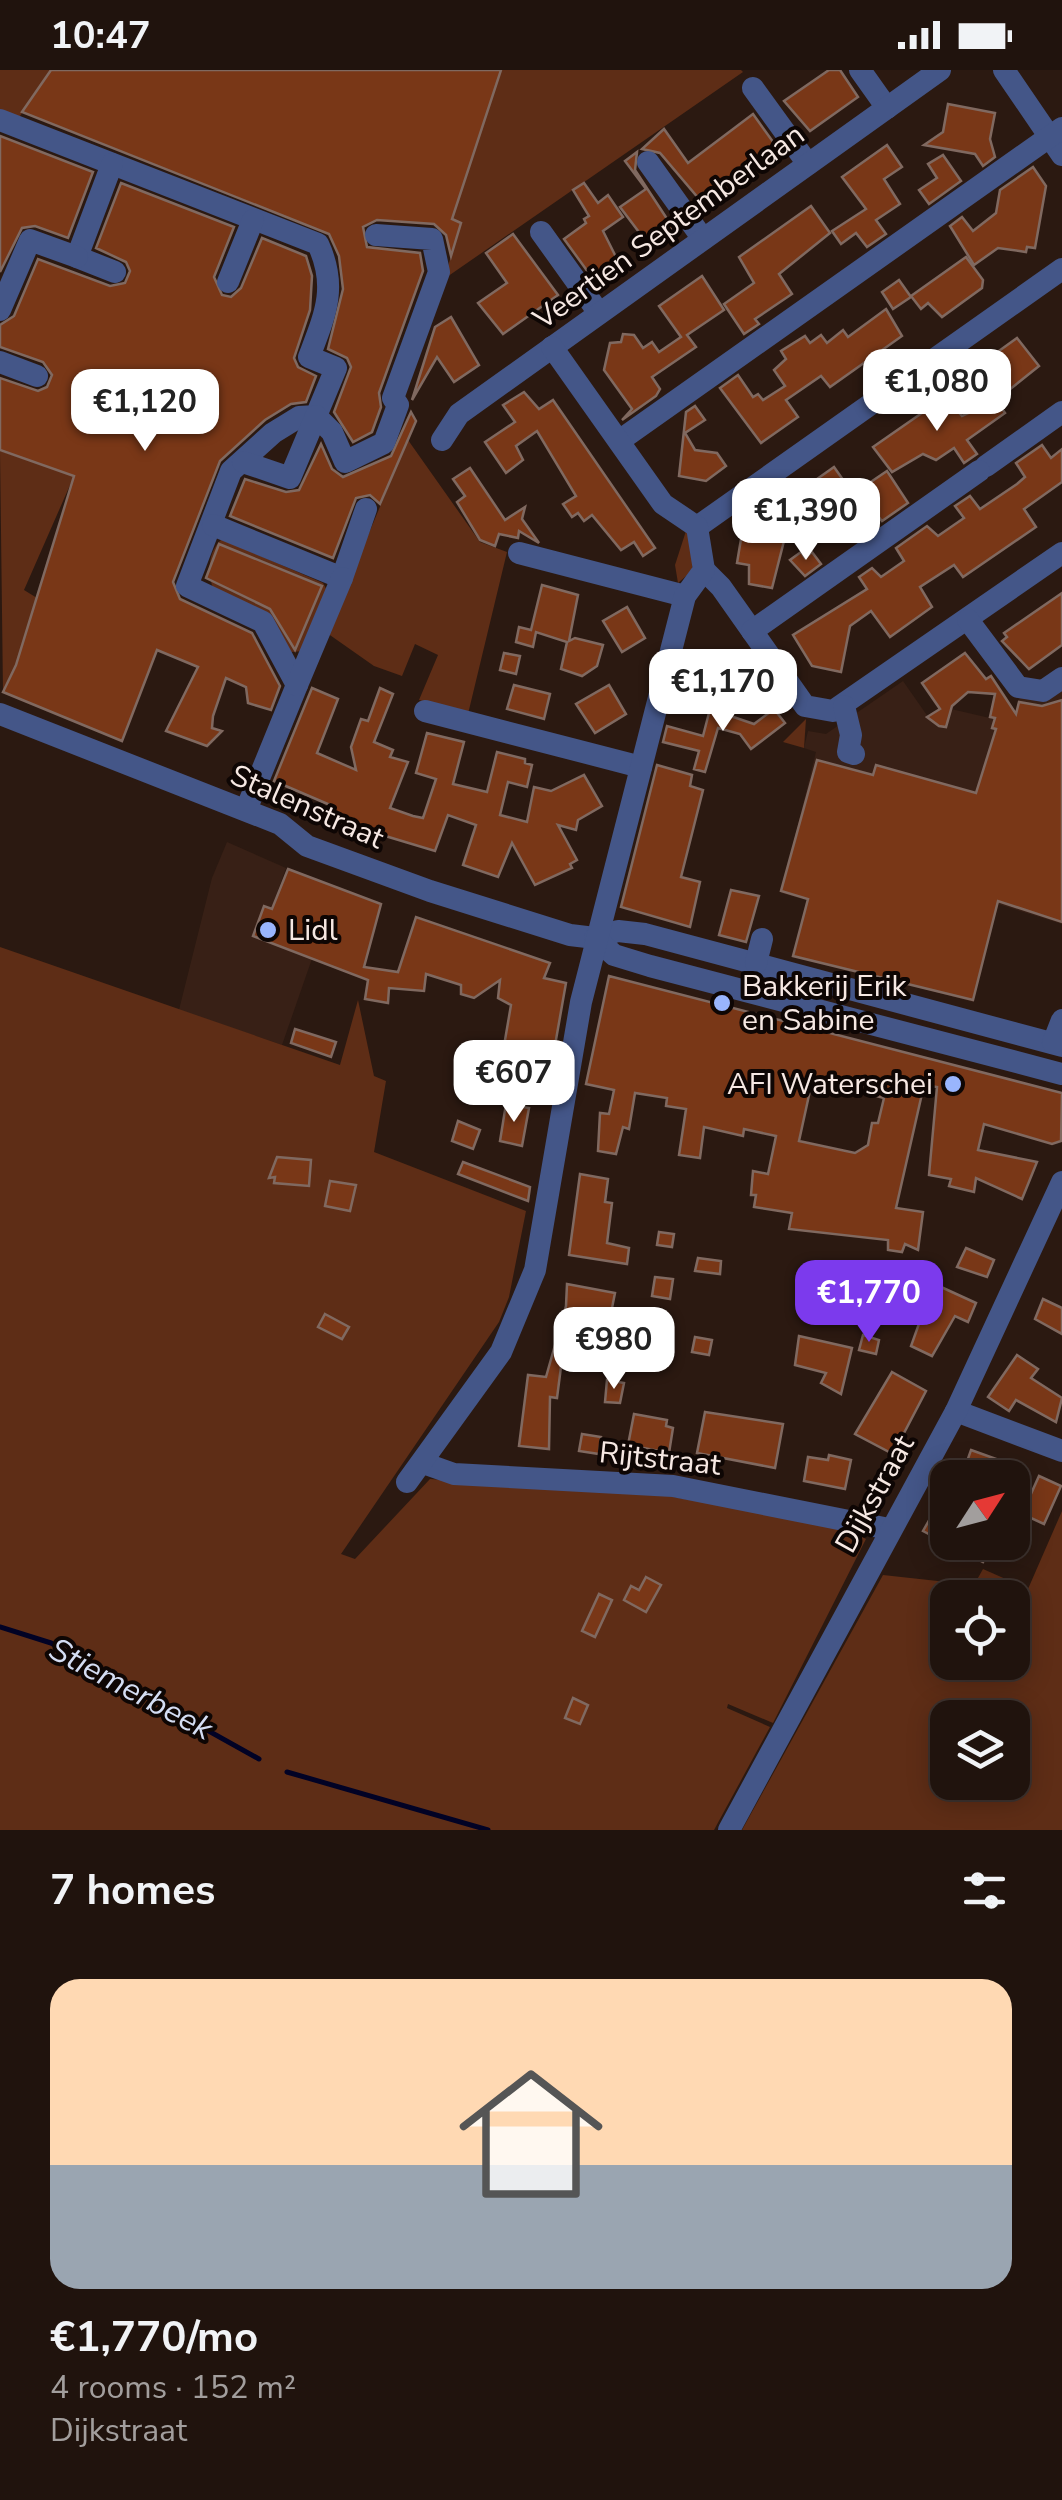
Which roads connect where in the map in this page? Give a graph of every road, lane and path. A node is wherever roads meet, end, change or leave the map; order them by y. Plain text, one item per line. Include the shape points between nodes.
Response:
1 (860, 70) edge
2 (940, 70) edge
3 (1004, 70) edge
4 (753, 88) dead end
5 (887, 108) junction
6 (0, 120) edge
7 (1058, 140) edge
8 (648, 162) dead end
9 (112, 164) junction
10 (808, 164) junction
11 (253, 220) junction
12 (542, 232) dead end
13 (376, 235) dead end
14 (704, 239) junction
15 (78, 257) junction
16 (1062, 269) edge
17 (115, 272) dead end
18 (228, 282) dead end
19 (0, 310) edge
20 (599, 314) junction
21 (552, 347) junction
22 (0, 362) edge
23 (37, 376) dead end
24 (1062, 412) edge
25 (316, 416) junction
26 (442, 440) dead end
27 (619, 441) junction
28 (242, 462) junction
29 (366, 509) dead end
30 (212, 525) junction
31 (697, 527) junction
32 (1062, 553) edge
33 (519, 554) dead end
34 (704, 570) junction
35 (342, 578) junction
36 (686, 596) junction
37 (968, 620) junction
38 (752, 632) junction
39 (1062, 678) edge
40 (297, 685) junction
41 (844, 706) junction
42 (425, 711) dead end
43 (0, 714) edge
44 (854, 754) dead end
45 (641, 767) junction
46 (246, 810) junction
47 (645, 934) junction
48 (595, 938) junction
49 (762, 939) dead end
50 (637, 962) junction
51 (756, 964) junction
52 (1058, 1030) edge
53 (1052, 1071) edge
54 (1062, 1182) edge
55 (956, 1411) junction
56 (1062, 1452) edge
57 (422, 1464) junction
58 (407, 1482) dead end
59 (890, 1529) junction
60 (730, 1830) edge

1 - 5 street
2 - 5 street, Veertien Septemberlaan
3 - 7 street
4 - 10 street
5 - 10 street, Veertien Septemberlaan
6 - 9 street
7 - 27 street
8 - 14 street
9 - 11 street
9 - 15 street
10 - 14 street, Veertien Septemberlaan
11 - 18 street
11 - 25 street via 318,244 327,264 331,298 308,357 336,368
12 - 20 street
13 - 25 street via 432,239 439,272 394,398 398,405 384,443 344,462 332,432
14 - 20 street, Veertien Septemberlaan
15 - 17 street
15 - 19 street via 30,240
16 - 31 street
20 - 21 street, Veertien Septemberlaan
21 - 26 street, Veertien Septemberlaan via 459,414
21 - 27 street
22 - 23 street
24 - 38 street
25 - 28 street via 299,417
25 - 28 street via 290,478
27 - 31 street via 663,504
28 - 30 street via 232,471
29 - 35 street
30 - 35 street
30 - 40 street via 187,586 263,622
31 - 34 street
32 - 37 street
33 - 36 street
34 - 36 street
34 - 38 street
35 - 40 street
36 - 45 street
37 - 39 street via 1018,687 1043,691
37 - 41 street
38 - 41 street via 805,706 817,712
40 - 46 street
41 - 44 street via 852,735 848,752
42 - 45 street
43 - 46 street, Stalenstraat
45 - 48 street
46 - 48 street, Stalenstraat via 280,824 307,846 430,891
47 - 48 street, Stalenstraat via 618,931
47 - 50 street via 635,948
47 - 51 street, Stalenstraat via 709,942
48 - 50 street, Stalenstraat via 614,955
48 - 57 street via 535,1270 502,1352
49 - 51 street
50 - 53 street, Stalenstraat
51 - 52 street, Stalenstraat
52 - 53 street
54 - 55 street, Dijkstraat
55 - 56 street
55 - 59 street, Dijkstraat
57 - 58 street
57 - 59 street, Rijtstraat via 454,1474 673,1486
59 - 60 street, Dijkstraat

